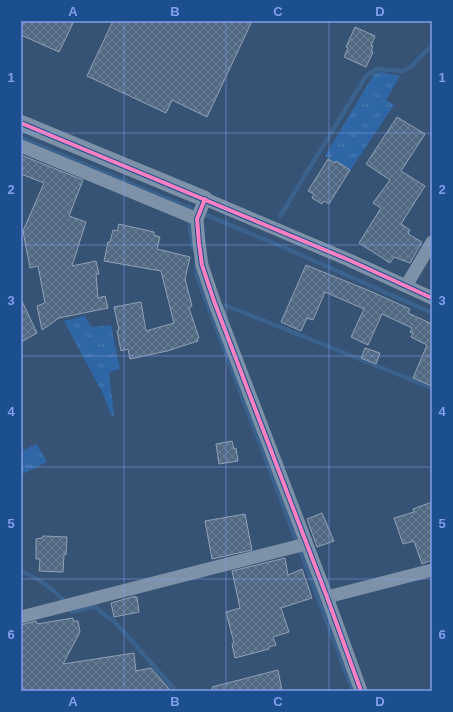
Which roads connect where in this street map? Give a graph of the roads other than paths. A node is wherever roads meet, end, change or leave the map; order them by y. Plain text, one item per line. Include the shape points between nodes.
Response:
1 (21, 122) edge
2 (21, 146) edge
3 (197, 212) junction
4 (432, 242) edge
5 (406, 286) junction
6 (432, 298) edge
7 (300, 546) junction
8 (432, 570) edge
9 (327, 597) junction
10 (21, 617) edge
11 (361, 691) edge

1 - 3 street
2 - 3 street
3 - 5 street via 349,260
3 - 7 street via 202,264
4 - 5 street
5 - 6 street
7 - 9 street
7 - 10 street
8 - 9 street
9 - 11 street

